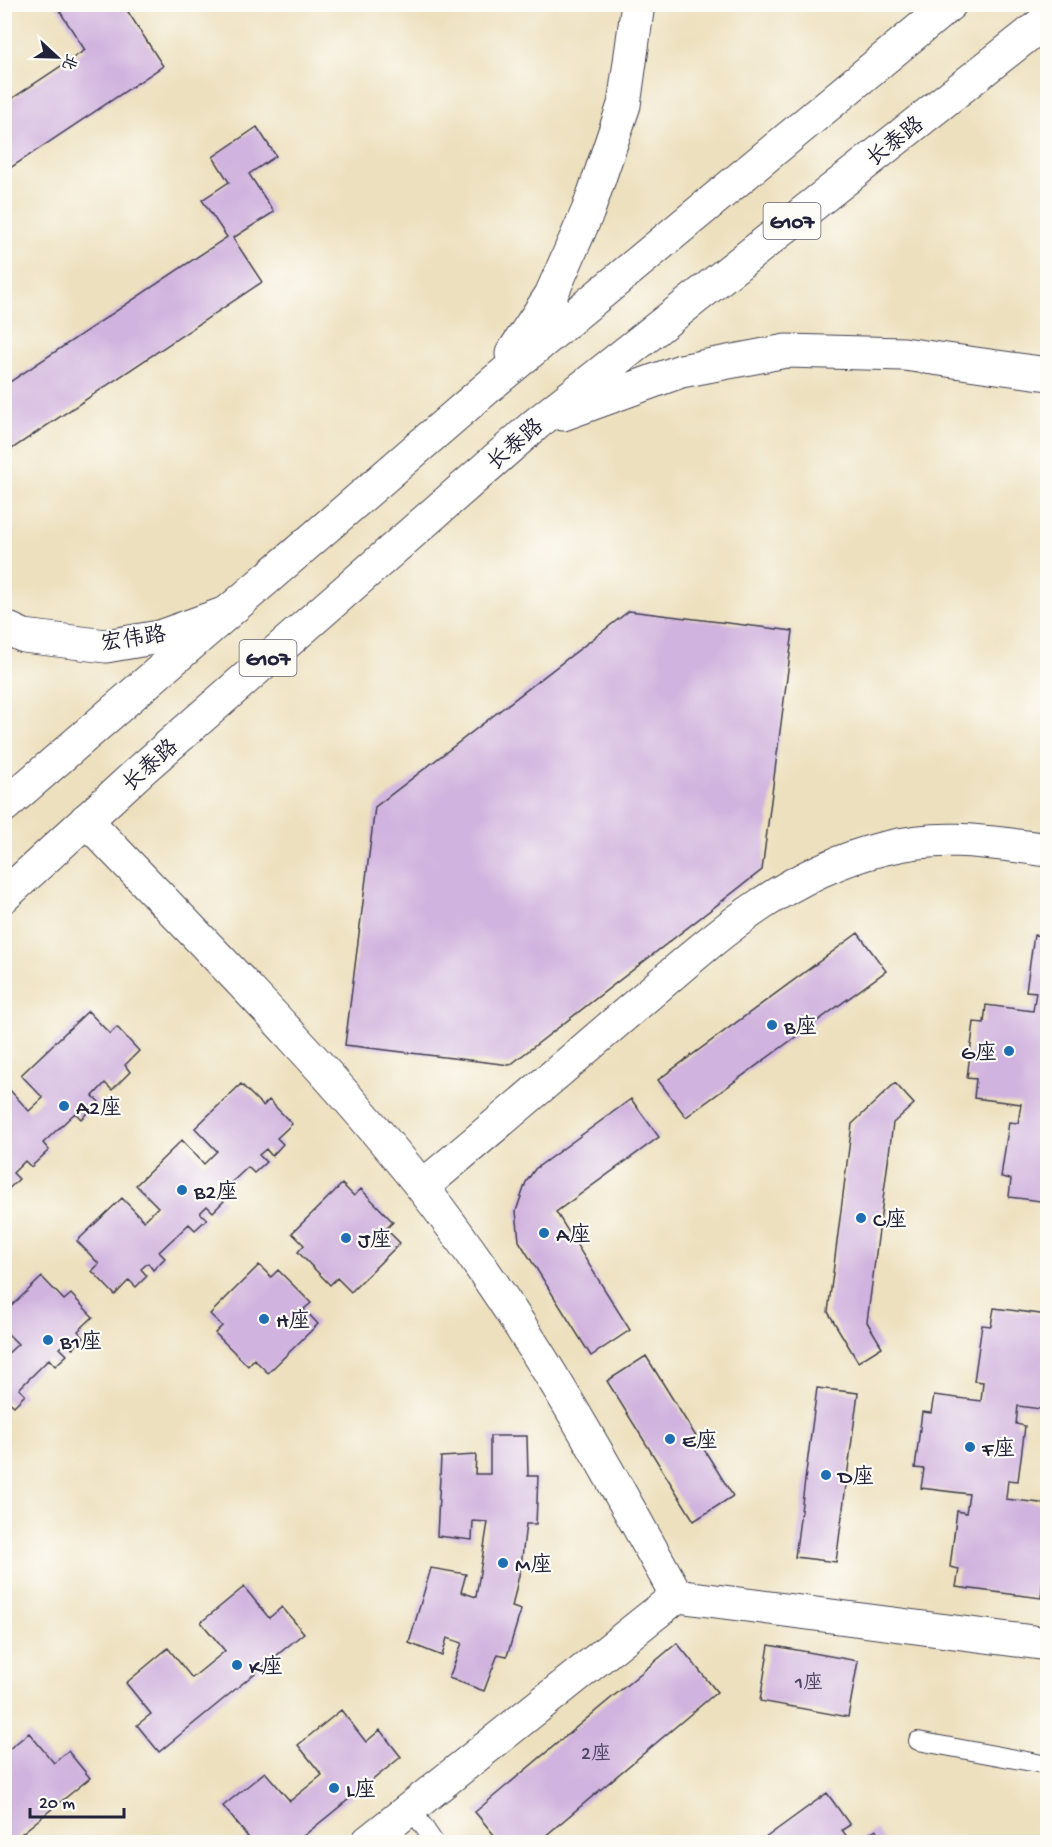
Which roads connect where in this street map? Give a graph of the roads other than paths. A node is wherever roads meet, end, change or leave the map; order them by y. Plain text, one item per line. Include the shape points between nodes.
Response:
1 (638, 4) edge
2 (950, 4) edge
3 (1047, 19) edge
4 (1047, 374) edge
5 (494, 382) junction
6 (536, 424) junction
7 (226, 613) junction
8 (4, 627) edge
9 (4, 806) edge
10 (86, 820) junction
11 (1047, 850) edge
12 (4, 896) edge
13 (422, 1187) junction
14 (677, 1596) junction
15 (1047, 1644) edge
16 (918, 1741) dead end
17 (1047, 1765) edge
18 (411, 1808) junction
19 (368, 1842) edge
20 (434, 1842) edge

1 - 5 main road via 624,105 588,211 551,295
2 - 5 main road, G107
3 - 6 main road, 长泰路 / G107
4 - 6 main road via 904,354 786,351 681,371
5 - 7 main road, G107
6 - 10 main road, 长泰路 / G107
7 - 8 main road, 宏伟路 via 159,637 106,646 24,636
7 - 9 main road, G107
10 - 12 main road, 长泰路 / G107
10 - 13 main road via 360,1113
11 - 13 main road via 956,838 920,842 848,858 781,890 721,933
13 - 14 main road via 534,1345 585,1427
14 - 15 main road
14 - 18 main road
16 - 17 lane
18 - 19 main road
18 - 20 lane

